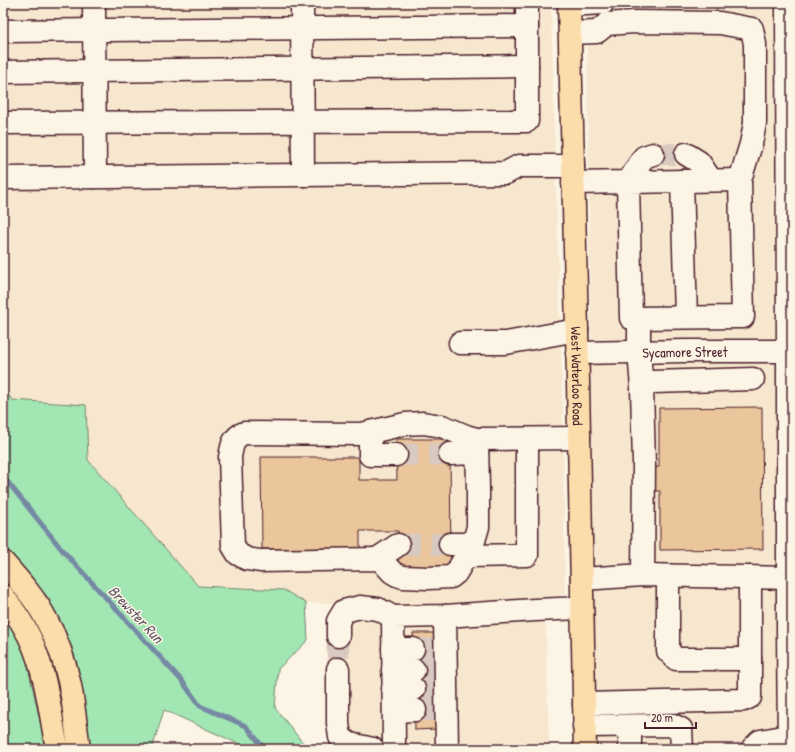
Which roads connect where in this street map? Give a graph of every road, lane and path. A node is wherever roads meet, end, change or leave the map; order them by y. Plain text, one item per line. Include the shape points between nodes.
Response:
1 (94, 3) edge
2 (302, 3) edge
3 (527, 3) edge
4 (603, 3) edge
5 (569, 4) edge
6 (789, 11) edge
7 (527, 26) junction
8 (302, 28) junction
9 (94, 30) junction
10 (3, 31) edge
11 (570, 34) junction
12 (527, 66) junction
13 (302, 68) junction
14 (94, 71) junction
15 (3, 72) edge
16 (303, 122) junction
17 (3, 123) edge
18 (94, 123) junction
19 (652, 154) tunnel mouth
20 (686, 154) tunnel mouth
21 (573, 174) junction
22 (303, 175) junction
23 (95, 177) junction
24 (3, 178) edge
25 (711, 180) junction
26 (740, 180) junction
27 (682, 181) junction
28 (628, 182) junction
29 (686, 317) junction
30 (639, 318) junction
31 (577, 330) junction
32 (460, 343) dead end
33 (730, 351) junction
34 (790, 351) edge
35 (639, 352) junction
36 (577, 353) junction
37 (753, 378) dead end
38 (731, 379) junction
39 (642, 388) junction
40 (370, 432) junction
41 (579, 438) junction
42 (527, 439) junction
43 (477, 446) junction
44 (450, 454) tunnel mouth
45 (396, 455) tunnel mouth
46 (398, 545) tunnel mouth
47 (463, 548) junction
48 (377, 559) junction
49 (3, 562) edge
50 (643, 575) junction
51 (668, 576) junction
52 (750, 577) junction
53 (788, 578) junction
54 (582, 579) junction
55 (3, 596) edge
56 (582, 608) junction
57 (393, 616) junction
58 (445, 616) junction
59 (338, 636) tunnel mouth
60 (750, 658) junction
61 (338, 669) tunnel mouth
62 (422, 679) junction
63 (584, 704) junction
64 (584, 726) junction
65 (630, 726) junction
66 (789, 742) edge
67 (387, 747) edge
68 (57, 749) edge
69 (79, 749) edge
70 (446, 749) edge
71 (585, 749) edge
72 (630, 749) edge
73 (682, 749) edge
74 (752, 749) edge

1 - 9 street
2 - 8 street
3 - 7 street
4 - 5 street
5 - 11 main road, West Waterloo Road
6 - 34 street
7 - 8 street
7 - 12 street
8 - 9 street
8 - 13 street
9 - 10 street
9 - 14 street
11 - 21 main road, West Waterloo Road
11 - 26 street via 596,32 607,24 634,22 720,23 752,29 755,44 755,123
12 - 13 street
12 - 16 street via 527,121
13 - 14 street
13 - 16 street
14 - 15 street
14 - 18 street
16 - 18 street
16 - 22 street
17 - 18 street
18 - 23 street
19 - 28 street via 644,157
20 - 25 street via 699,162
21 - 22 street via 519,166 506,173
21 - 28 street
21 - 31 main road, West Waterloo Road
22 - 23 street
23 - 24 street
25 - 26 street
25 - 27 street
26 - 29 street via 743,317
27 - 28 street
27 - 29 street
28 - 30 street via 631,318
29 - 30 street
30 - 35 street
31 - 32 street via 506,343
31 - 36 main road, West Waterloo Road
33 - 34 street, Sycamore Street
33 - 35 street, Sycamore Street
33 - 38 street
34 - 53 street
35 - 36 street, Sycamore Street
35 - 39 street
36 - 41 main road, West Waterloo Road
37 - 38 street
38 - 39 street via 653,382
39 - 50 street
40 - 43 street via 422,423 442,426 466,436
40 - 45 street via 370,455
40 - 48 street via 239,435 233,443 230,457 233,546 238,554 260,561
41 - 42 street
41 - 54 main road, West Waterloo Road
42 - 43 street
42 - 47 street via 527,556
43 - 44 street
43 - 47 street via 478,527
46 - 48 street
47 - 48 street via 456,573 451,577 403,577 392,572
49 - 69 main road via 46,618 57,643 70,686
50 - 51 street
50 - 54 street
51 - 52 street
51 - 60 street via 668,651 676,659
52 - 53 street
52 - 60 street
53 - 66 street
54 - 56 main road, West Waterloo Road
55 - 68 main road via 16,613 40,662
56 - 58 street
56 - 63 main road, West Waterloo Road
57 - 58 street
57 - 59 street via 378,609 360,607 344,611 338,621
57 - 62 street
58 - 62 street
60 - 63 street via 750,697 744,700
61 - 67 street via 340,737 350,744
62 - 67 street
62 - 70 street
63 - 64 main road, West Waterloo Road
64 - 65 street
64 - 71 main road, West Waterloo Road
65 - 72 street
65 - 73 street via 673,725 681,729
66 - 74 street via 760,741

